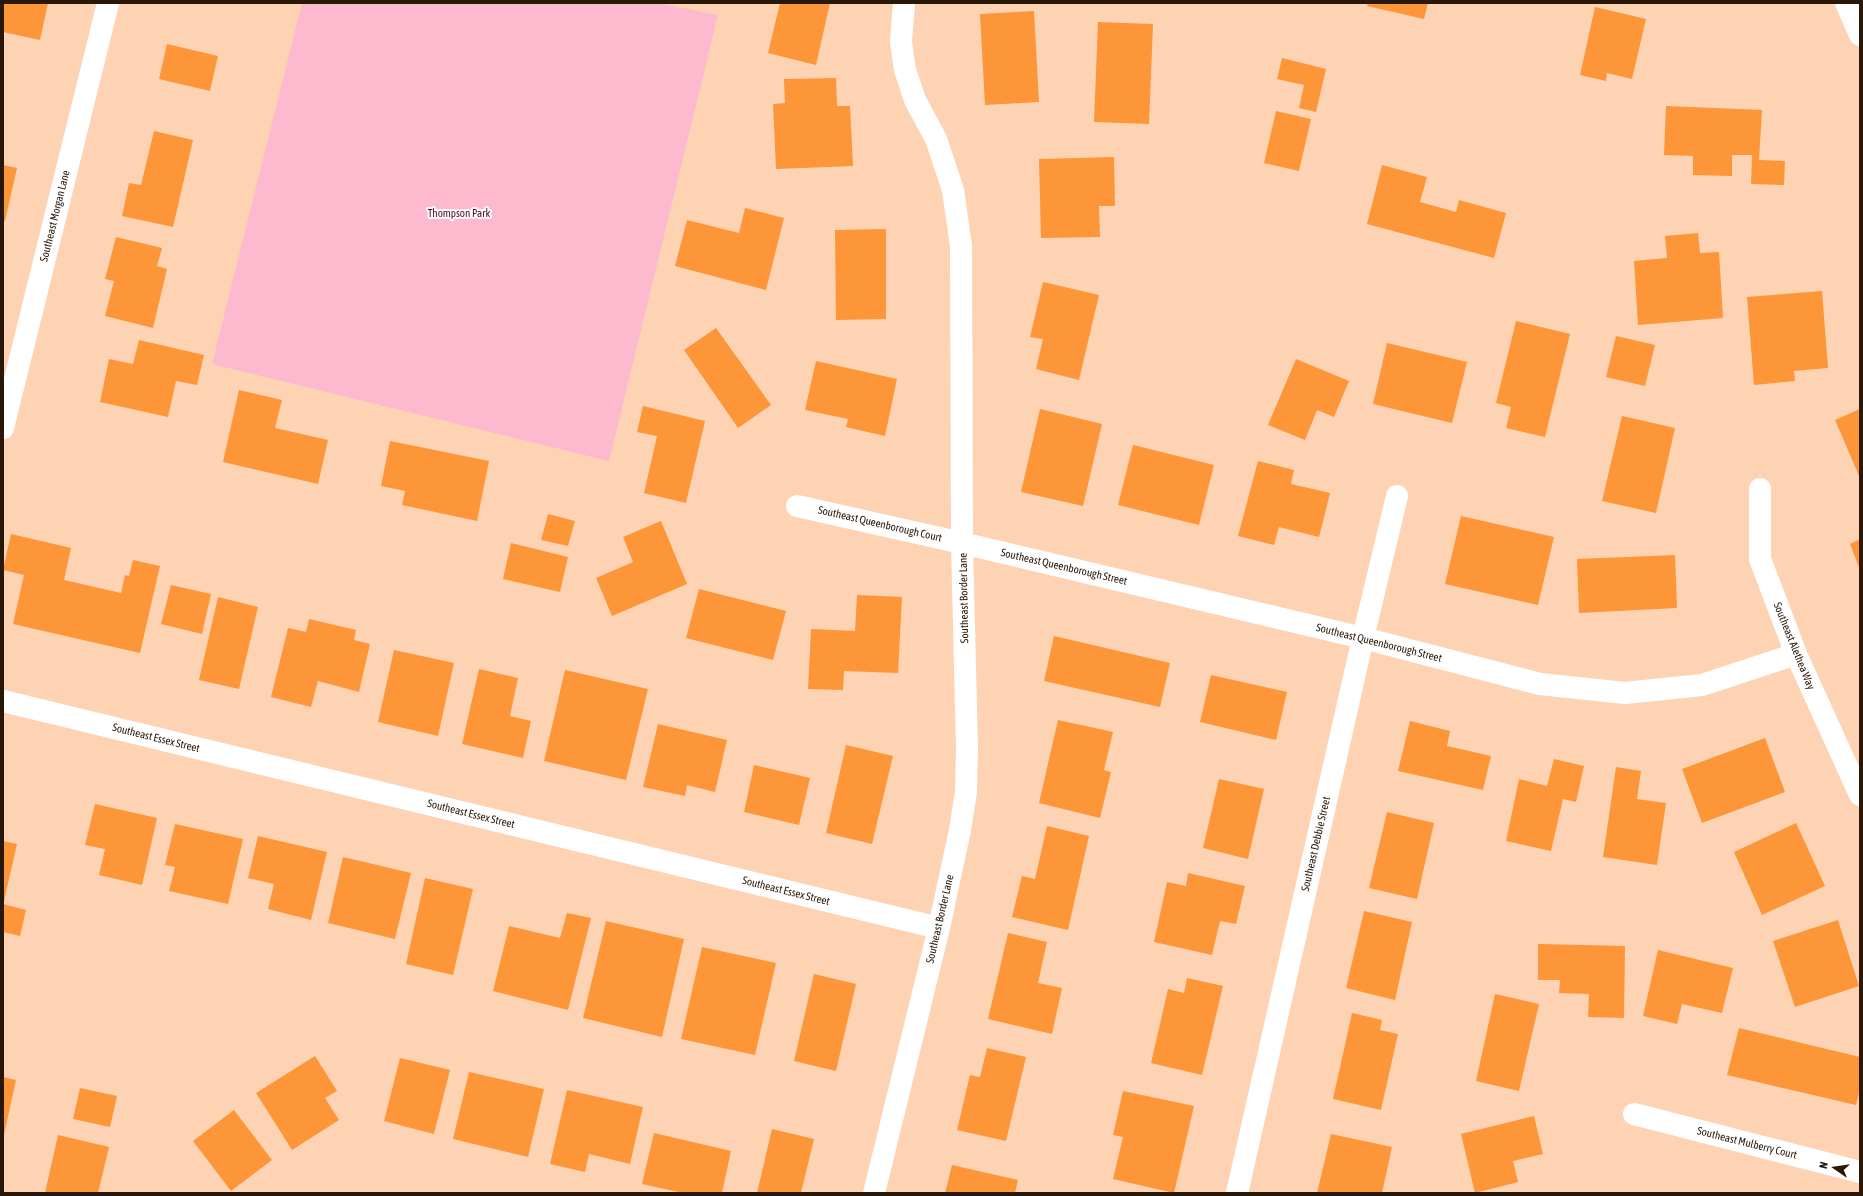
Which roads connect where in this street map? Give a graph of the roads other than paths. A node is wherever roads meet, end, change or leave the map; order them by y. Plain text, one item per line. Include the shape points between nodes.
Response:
1 (108, 3) edge
2 (904, 3) edge
3 (1846, 3) edge
4 (1860, 35) edge
5 (3, 428) edge
6 (1760, 489) dead end
7 (1397, 496) dead end
8 (797, 506) dead end
9 (962, 543) junction
10 (1363, 638) junction
11 (1796, 654) junction
12 (3, 701) edge
13 (1860, 795) edge
14 (939, 928) junction
15 (1634, 1114) dead end
16 (1860, 1172) edge
17 (874, 1193) edge
18 (1237, 1193) edge

1 - 5 main road, Southeast Morgan Lane
2 - 9 main road, Southeast Border Lane via 901,42 905,70 915,100 936,139 953,190 961,246
3 - 4 main road
6 - 11 main road, Southeast Alethea Way via 1760,560
7 - 10 main road, Southeast Debbie Street
8 - 9 main road, Southeast Queenborough Court
9 - 10 main road, Southeast Queenborough Street
9 - 14 main road, Southeast Border Lane via 966,792
10 - 11 main road, Southeast Queenborough Street via 1540,684 1625,692 1702,685
10 - 18 main road, Southeast Debbie Street
11 - 13 main road, Southeast Alethea Way
12 - 14 main road, Southeast Essex Street
14 - 17 main road, Southeast Border Lane
15 - 16 main road, Southeast Mulberry Court

